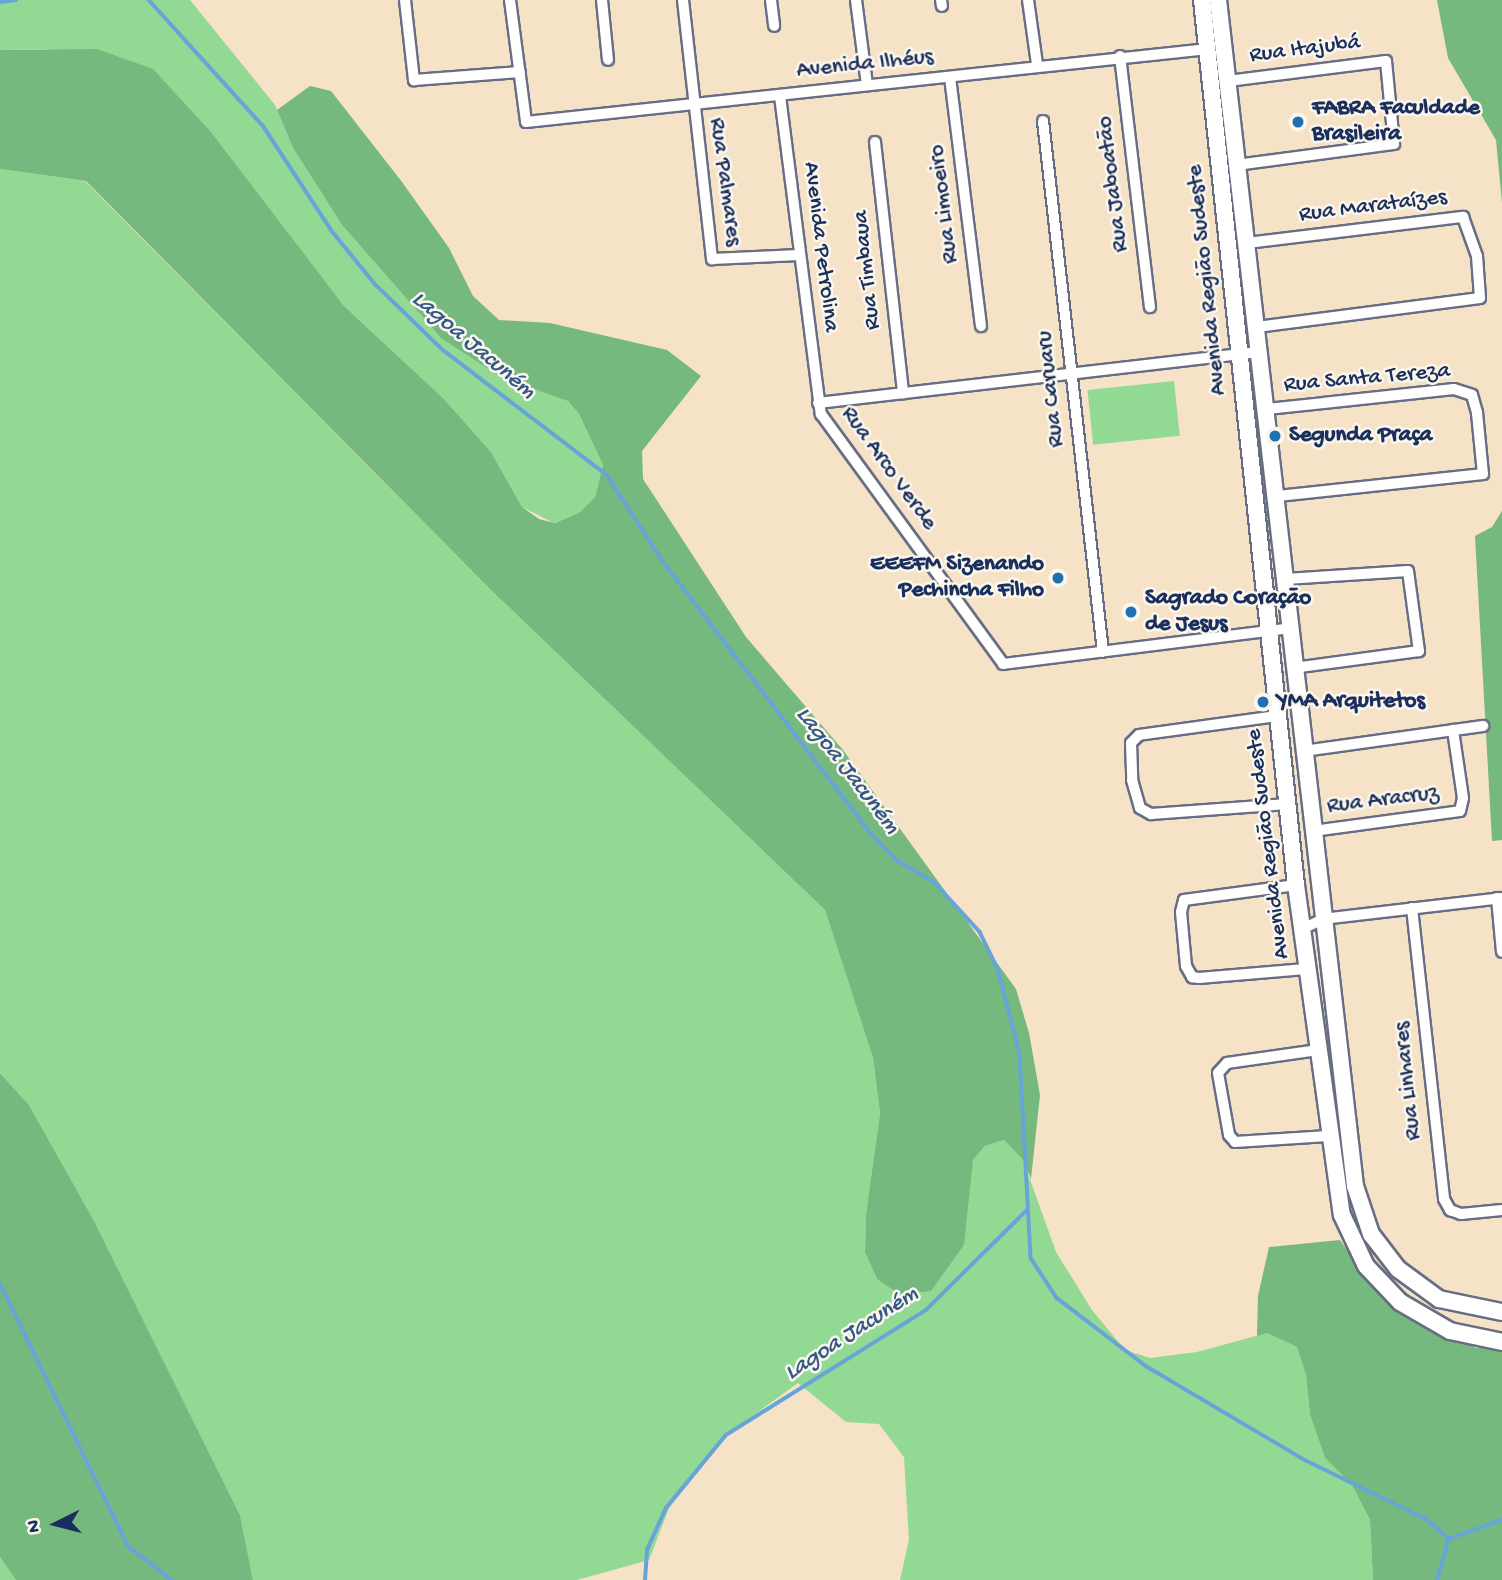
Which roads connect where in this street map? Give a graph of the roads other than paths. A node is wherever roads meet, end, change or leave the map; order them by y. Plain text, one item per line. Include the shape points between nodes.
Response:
1 (405, 0) edge
2 (510, 0) edge
3 (602, 0) edge
4 (682, 0) edge
5 (771, 0) edge
6 (856, 0) edge
7 (1028, 0) edge
8 (1202, 0) edge
9 (1219, 0) edge
10 (774, 26) dead end
11 (1208, 49) junction
12 (1120, 56) junction
13 (608, 60) dead end
14 (1037, 64) junction
15 (520, 72) junction
16 (950, 77) junction
17 (1228, 81) junction
18 (867, 85) junction
19 (780, 96) junction
20 (693, 107) junction
21 (1043, 121) dead end
22 (875, 142) dead end
23 (1237, 164) junction
24 (1247, 243) junction
25 (799, 255) junction
26 (1150, 307) dead end
27 (981, 326) dead end
28 (1257, 327) junction
29 (1258, 352) junction
30 (1237, 354) junction
31 (1072, 374) junction
32 (903, 393) junction
33 (818, 403) junction
34 (1267, 410) junction
35 (1278, 496) junction
36 (1286, 579) junction
37 (1290, 628) junction
38 (1268, 632) junction
39 (1102, 652) junction
40 (1294, 668) junction
41 (1277, 716) junction
42 (1483, 726) dead end
43 (1453, 730) junction
44 (1303, 751) junction
45 (1287, 804) junction
46 (1313, 831) junction
47 (1296, 885) junction
48 (1500, 898) edge
49 (1412, 908) junction
50 (1323, 919) junction
51 (1302, 929) junction
52 (1502, 952) edge
53 (1306, 969) junction
54 (1318, 1058) junction
55 (1339, 1065) junction
56 (1328, 1136) junction
57 (1502, 1210) edge
58 (1502, 1312) edge
59 (1502, 1342) edge

1 - 15 street via 414,80
2 - 15 street
3 - 13 street
4 - 20 street
5 - 10 street
6 - 18 street
7 - 14 street
8 - 11 street, Avenida Região Sudeste
9 - 17 street, Avenida Região Sudeste
11 - 12 street, Avenida Ilhéus
11 - 30 street, Avenida Região Sudeste
12 - 14 street, Avenida Ilhéus
12 - 26 street, Rua Jaboatão
14 - 16 street, Avenida Ilhéus
15 - 20 street, Avenida Ilhéus via 526,122
16 - 18 street, Avenida Ilhéus
16 - 27 street, Rua Limoeiro
17 - 23 street, Avenida Região Sudeste
17 - 23 street, Rua Itajubá via 1385,61 1394,144
18 - 19 street, Avenida Ilhéus
19 - 20 street, Avenida Ilhéus
19 - 25 street, Avenida Petrolina
20 - 25 street, Rua Palmares via 712,259
21 - 31 street, Rua Caruaru
22 - 32 street, Rua Timbaua
23 - 24 street, Avenida Região Sudeste
24 - 28 street, Avenida Região Sudeste
24 - 28 street, Rua Marataízes via 1463,217 1477,256 1480,298
25 - 33 street, Avenida Petrolina
28 - 29 street, Avenida Região Sudeste
29 - 30 street
29 - 34 street, Avenida Região Sudeste
30 - 31 street
30 - 38 street, Avenida Região Sudeste via 1258,496
31 - 32 street
31 - 39 street, Rua Caruaru
32 - 33 street
33 - 39 street, Rua Arco Verde via 1003,664
34 - 35 street, Avenida Região Sudeste
34 - 35 street, Rua Santa Tereza via 1454,389 1472,395 1479,434 1483,474
35 - 36 street, Avenida Região Sudeste
36 - 37 street, Avenida Região Sudeste
36 - 40 street via 1408,570 1419,651
37 - 38 street, Rua Arco Verde
37 - 40 street, Avenida Região Sudeste
38 - 39 street, Rua Arco Verde
38 - 41 street, Avenida Região Sudeste
40 - 44 street, Avenida Região Sudeste
41 - 45 street, Avenida Região Sudeste
41 - 45 street via 1139,735 1131,743 1132,780 1140,808 1151,814
42 - 43 street
43 - 44 street
43 - 46 street, Rua Aracruz via 1463,798 1460,811
44 - 46 street, Avenida Região Sudeste
45 - 47 street, Avenida Região Sudeste
46 - 50 street, Avenida Região Sudeste
47 - 51 street, Avenida Região Sudeste
47 - 53 street via 1186,898 1181,912 1183,943 1187,971 1195,978
48 - 49 street
48 - 52 street
49 - 50 street
49 - 57 street, Rua Linhares via 1444,1199 1455,1213
50 - 51 street
50 - 55 street, Avenida Região Sudeste
51 - 53 street, Avenida Região Sudeste
53 - 54 street, Avenida Região Sudeste
54 - 55 street
54 - 56 street, Avenida Região Sudeste
54 - 56 street via 1224,1065 1218,1073 1229,1135 1240,1143
55 - 58 street, Avenida Região Sudeste via 1354,1186 1371,1234 1419,1287 1460,1306
56 - 59 street, Avenida Região Sudeste via 1350,1237 1382,1286 1450,1331

